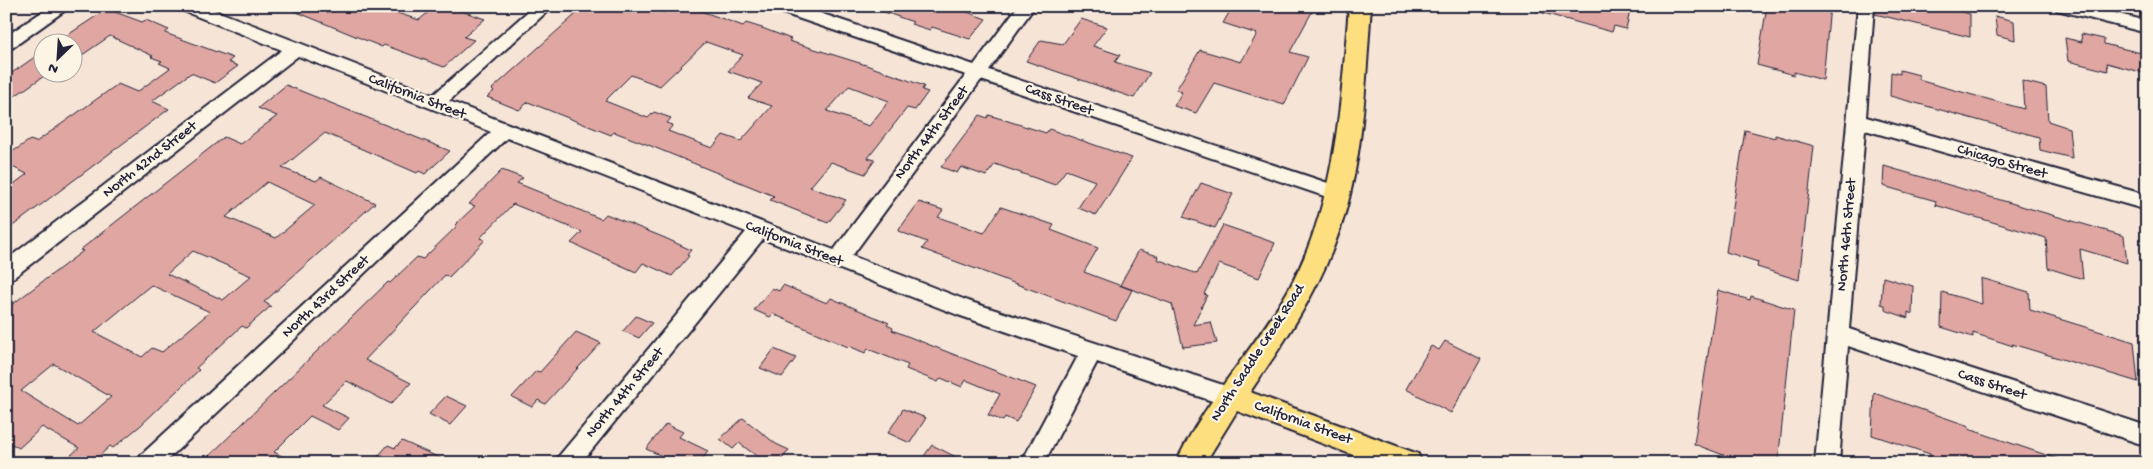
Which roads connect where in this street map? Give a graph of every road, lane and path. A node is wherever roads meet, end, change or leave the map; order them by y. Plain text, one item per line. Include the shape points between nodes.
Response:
1 (63, 6) edge
2 (187, 6) edge
3 (545, 6) edge
4 (780, 6) edge
5 (1027, 6) edge
6 (1360, 6) edge
7 (1866, 6) edge
8 (2063, 6) edge
9 (2147, 27) edge
10 (6, 44) edge
11 (295, 49) junction
12 (977, 73) junction
13 (434, 104) junction
14 (1856, 121) junction
15 (503, 131) junction
16 (1339, 194) junction
17 (2147, 203) edge
18 (759, 230) junction
19 (837, 261) junction
20 (6, 272) edge
21 (1838, 334) junction
22 (1091, 352) junction
23 (1230, 396) junction
24 (2147, 436) edge
25 (148, 463) edge
26 (567, 463) edge
27 (1032, 463) edge
28 (1190, 463) edge
29 (1408, 463) edge
30 (1827, 463) edge

1 - 10 street
2 - 11 street, California Street
3 - 13 street
4 - 12 street, Cass Street
5 - 12 street, North 44th Street
6 - 16 main road, North Saddle Creek Road
7 - 14 street, North 46th Street
8 - 9 street
11 - 13 street, California Street
11 - 20 street, North 42nd Street
12 - 16 street, Cass Street
12 - 19 street, North 44th Street
13 - 15 street, California Street
14 - 17 street, Chicago Street
14 - 21 street, North 46th Street
15 - 18 street, California Street
15 - 25 street, North 43rd Street
16 - 23 main road, North Saddle Creek Road via 1305,282
18 - 19 street, California Street
18 - 26 street, North 44th Street
19 - 22 street, California Street
21 - 24 street, Cass Street
21 - 30 street, North 46th Street
22 - 23 street, California Street
22 - 27 street
23 - 28 main road, North Saddle Creek Road
23 - 29 main road, California Street

